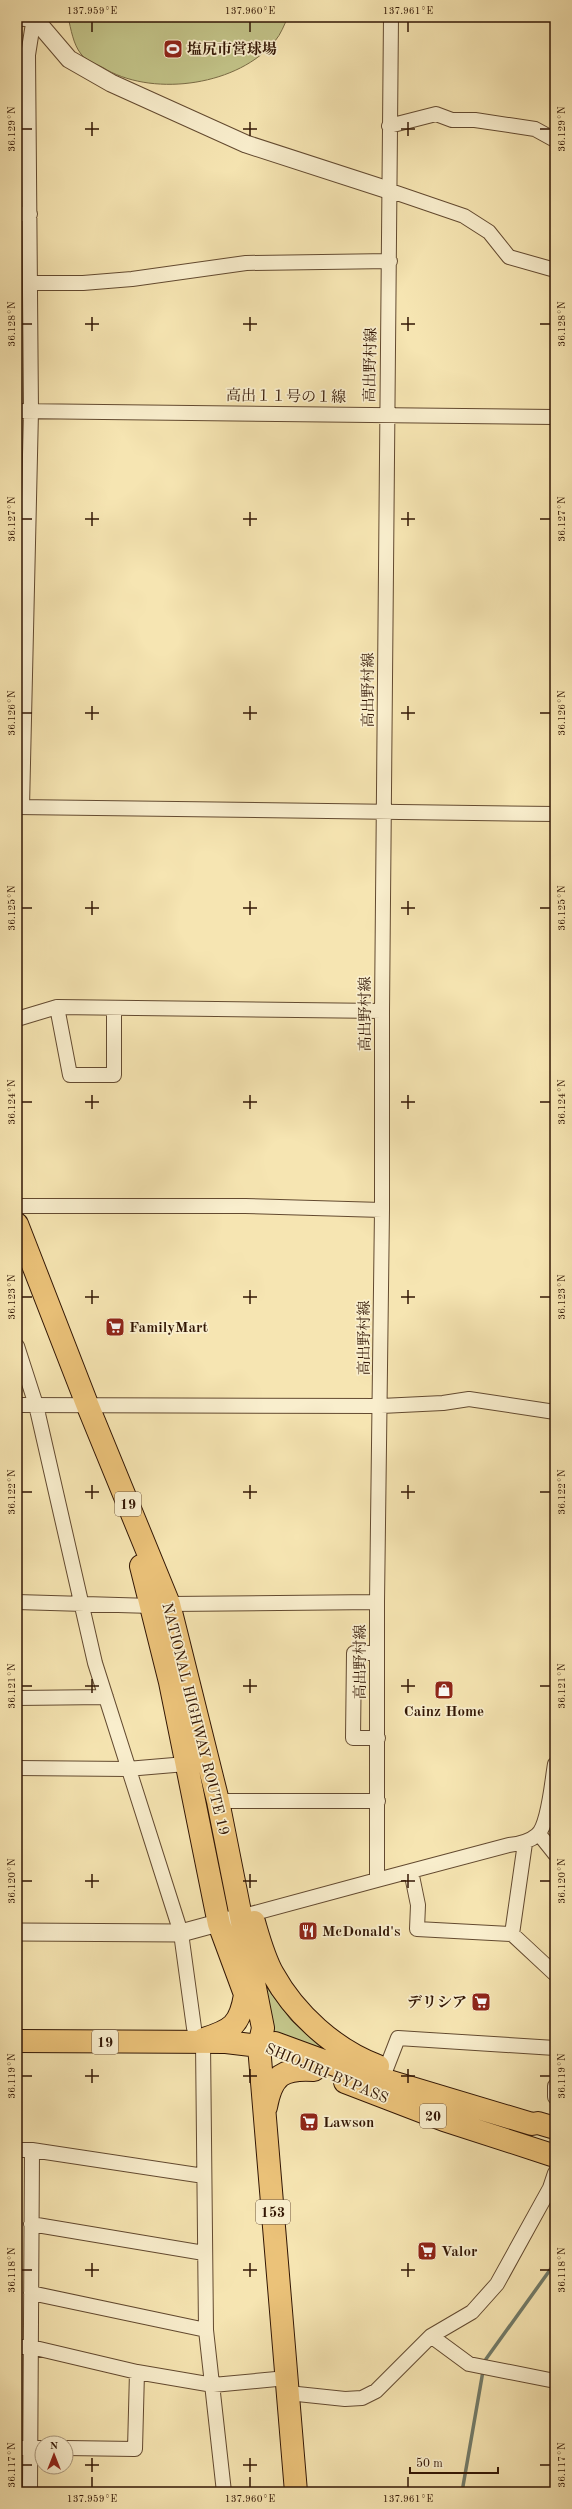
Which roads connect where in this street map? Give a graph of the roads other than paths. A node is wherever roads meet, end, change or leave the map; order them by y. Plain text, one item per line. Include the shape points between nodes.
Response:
1 (17, 17) edge
2 (34, 17) edge
3 (391, 17) edge
4 (389, 126) junction
5 (555, 140) edge
6 (388, 190) junction
7 (24, 214) edge
8 (390, 261) junction
9 (555, 270) edge
10 (31, 284) junction
11 (24, 411) edge
12 (386, 414) junction
13 (555, 417) edge
14 (21, 608) edge
15 (20, 807) edge
16 (384, 810) junction
17 (555, 814) edge
18 (57, 1007) junction
19 (114, 1008) junction
20 (382, 1011) junction
21 (17, 1019) edge
22 (17, 1206) edge
23 (382, 1210) junction
24 (17, 1224) edge
25 (17, 1346) edge
26 (87, 1404) junction
27 (17, 1405) edge
28 (36, 1405) junction
29 (381, 1406) junction
30 (555, 1412) edge
31 (17, 1602) edge
32 (82, 1602) junction
33 (377, 1602) junction
34 (161, 1605) junction
35 (377, 1653) junction
36 (106, 1697) junction
37 (17, 1698) edge
38 (378, 1738) junction
39 (186, 1764) junction
40 (210, 1764) junction
41 (555, 1764) edge
42 (17, 1768) edge
43 (127, 1769) junction
44 (218, 1801) junction
45 (378, 1801) junction
46 (194, 1804) junction
47 (539, 1834) junction
48 (525, 1843) junction
49 (555, 1854) edge
50 (411, 1871) junction
51 (377, 1880) junction
52 (246, 1915) junction
53 (219, 1924) junction
54 (17, 1932) edge
55 (181, 1933) junction
56 (512, 1934) junction
57 (555, 1974) edge
58 (245, 1996) junction
59 (197, 2038) junction
60 (17, 2041) edge
61 (259, 2046) junction
62 (555, 2048) edge
63 (386, 2069) junction
64 (314, 2070) junction
65 (265, 2111) junction
66 (547, 2125) edge
67 (17, 2150) edge
68 (32, 2150) junction
69 (555, 2156) edge
70 (555, 2173) edge
71 (204, 2176) junction
72 (31, 2224) junction
73 (204, 2253) junction
74 (31, 2293) junction
75 (206, 2330) junction
76 (431, 2336) junction
77 (24, 2347) edge
78 (137, 2372) junction
79 (555, 2381) edge
80 (212, 2385) junction
81 (287, 2385) junction
82 (30, 2448) edge
83 (74, 2448) edge
84 (30, 2492) edge
85 (224, 2492) edge
86 (296, 2492) edge

1 - 2 street
2 - 6 street via 69,59 111,83 246,144
2 - 7 street via 28,55
3 - 4 street, 高出野村線
4 - 5 street via 436,114 452,120 475,120 535,129
4 - 6 street, 高出野村線
6 - 8 street, 高出野村線
6 - 9 street via 464,216 489,232 509,257
7 - 10 street
8 - 10 street via 246,263 132,279
8 - 12 street, 高出野村線
10 - 11 street
11 - 12 street, 高出１１号の１線
11 - 14 street
12 - 13 street, 高出１１号の１線
12 - 16 street, 高出野村線
14 - 15 street
15 - 16 street
16 - 17 street
16 - 20 street, 高出野村線
18 - 19 street
18 - 19 street via 70,1075 114,1075
18 - 21 street
19 - 20 street
20 - 23 street, 高出野村線
22 - 23 street via 245,1206
23 - 29 street, 高出野村線
24 - 26 highway, NATIONAL HIGHWAY ROUTE 19 / 19
25 - 28 street
26 - 28 street
26 - 29 street
26 - 34 highway, NATIONAL HIGHWAY ROUTE 19 / 19 via 135,1544
27 - 28 street
28 - 32 street
29 - 30 street via 469,1399
29 - 33 street, 高出野村線
31 - 32 street
32 - 34 street
32 - 36 street via 85,1625
33 - 34 street
33 - 35 street, 高出野村線
34 - 39 highway, NATIONAL HIGHWAY ROUTE 19 / 19
34 - 40 highway, NATIONAL HIGHWAY ROUTE 19 / 19
35 - 38 street, 高出野村線
35 - 38 street via 354,1652 353,1738
36 - 37 street
36 - 43 street
38 - 45 street, 高出野村線
39 - 40 street
39 - 43 street
39 - 46 highway, NATIONAL HIGHWAY ROUTE 19 / 19
40 - 44 highway, NATIONAL HIGHWAY ROUTE 19 / 19
41 - 47 street via 546,1819
42 - 43 street
43 - 55 street
44 - 45 street
44 - 46 street
44 - 52 highway, NATIONAL HIGHWAY ROUTE 19
45 - 51 street, 高出野村線
46 - 53 highway, NATIONAL HIGHWAY ROUTE 19 / 19
47 - 48 street
47 - 49 street
48 - 50 street
48 - 56 street
50 - 51 street
50 - 56 street via 418,1905 417,1929
51 - 52 street
52 - 53 street
52 - 61 highway via 263,2028
52 - 63 highway via 273,1974 289,1998 308,2019 339,2046 361,2060
53 - 55 street
53 - 58 highway, NATIONAL HIGHWAY ROUTE 19 / 19
54 - 55 street
55 - 59 street
56 - 57 street
58 - 59 highway via 239,2019 233,2027 221,2034
58 - 61 highway, NATIONAL HIGHWAY ROUTE 19 / 19 via 251,2030
59 - 60 highway, 19
59 - 61 highway, 19
59 - 71 street
61 - 64 highway, SHIOJIRI BYPASS / 20
61 - 65 highway, 153
61 - 66 highway, SHIOJIRI BYPASS / 20 via 275,2043 407,2087 532,2124
62 - 63 street via 398,2038
63 - 66 highway
64 - 65 highway via 294,2068 284,2072 269,2092
64 - 69 highway, SHIOJIRI BYPASS / 20 via 444,2120
65 - 81 highway, 153
67 - 68 street
68 - 71 street
68 - 72 street
70 - 76 street via 547,2195 497,2284 472,2312
71 - 73 street
72 - 73 street
72 - 74 street
73 - 75 street
74 - 75 street
74 - 77 street
75 - 80 street
76 - 79 street via 469,2364
76 - 81 street via 376,2391 362,2398 345,2399
77 - 78 street
77 - 82 street
78 - 80 street
78 - 83 street via 134,2449
80 - 81 street
80 - 85 street
81 - 86 highway, 153
82 - 84 street

